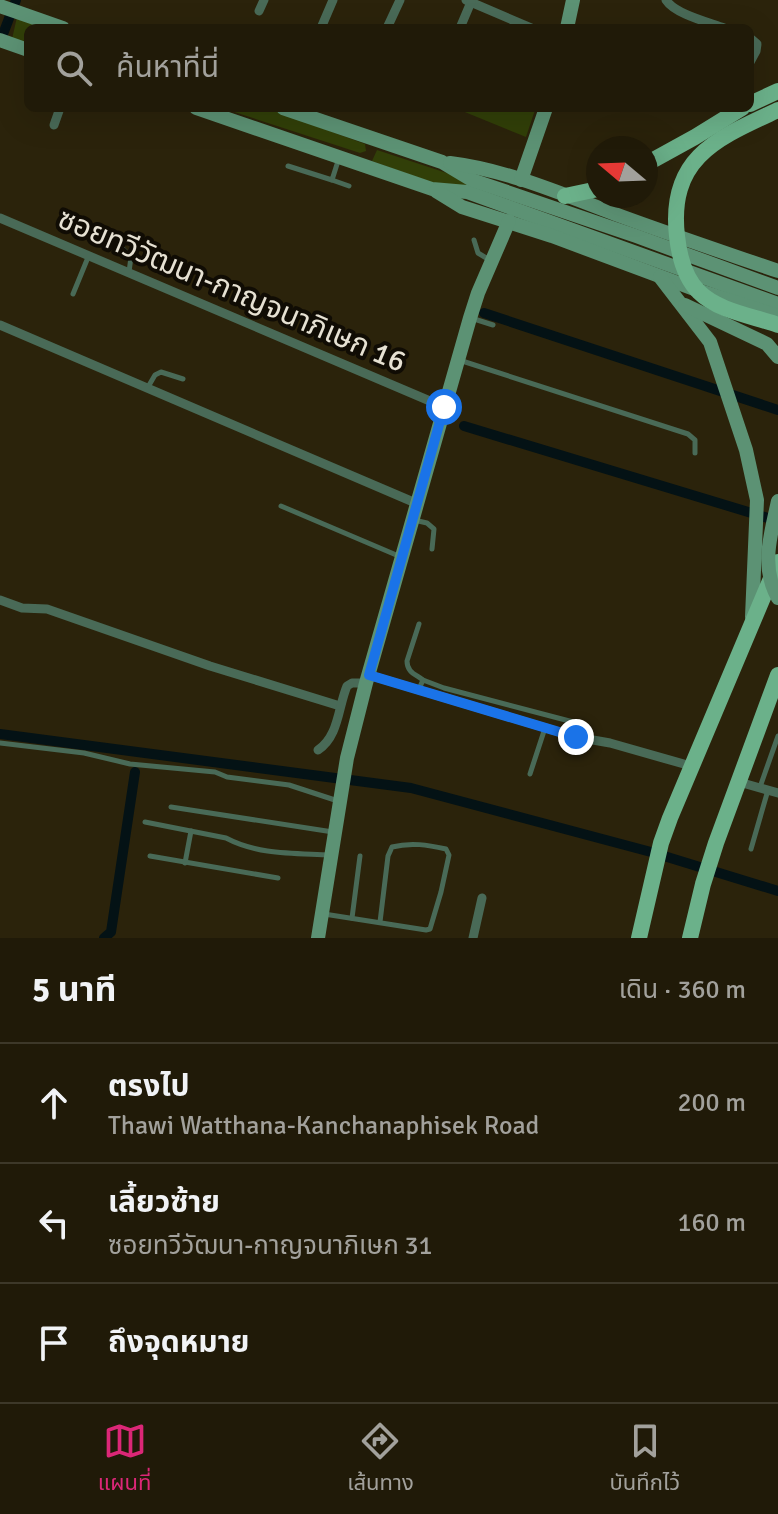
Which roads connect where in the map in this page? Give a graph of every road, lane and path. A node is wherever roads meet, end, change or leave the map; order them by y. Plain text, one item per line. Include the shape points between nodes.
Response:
1 (264, 0) edge
2 (333, 0) edge
3 (400, 0) edge
4 (573, 0) edge
5 (666, 0) edge
6 (469, 1) edge
7 (0, 6) edge
8 (259, 11) dead end
9 (51, 24) edge
10 (323, 24) edge
11 (389, 24) edge
12 (461, 24) edge
13 (522, 24) edge
14 (568, 24) edge
15 (714, 24) edge
16 (0, 40) edge
17 (24, 49) edge
18 (778, 91) edge
19 (754, 102) edge
20 (778, 110) edge
21 (59, 112) edge
22 (208, 112) edge
23 (295, 112) edge
24 (545, 112) edge
25 (736, 112) edge
26 (54, 125) dead end
27 (368, 137) junction
28 (339, 156) junction
29 (658, 157) edge
30 (358, 162) junction
31 (442, 162) junction
32 (288, 166) dead end
33 (332, 180) junction
34 (521, 180) junction
35 (349, 186) dead end
36 (432, 189) junction
37 (586, 192) edge
38 (565, 196) junction
39 (0, 218) edge
40 (509, 221) junction
41 (474, 240) dead end
42 (109, 243) dead end
43 (89, 255) junction
44 (493, 262) junction
45 (778, 271) edge
46 (129, 272) junction
47 (660, 277) junction
48 (778, 288) edge
49 (73, 294) dead end
50 (682, 303) junction
51 (778, 304) edge
52 (778, 316) edge
53 (470, 318) junction
54 (0, 325) edge
55 (493, 325) dead end
56 (778, 325) edge
57 (778, 357) edge
58 (458, 360) junction
59 (183, 379) dead end
60 (148, 387) junction
61 (444, 407) junction
62 (695, 453) dead end
63 (778, 501) edge
64 (418, 504) junction
65 (281, 506) dead end
66 (413, 519) junction
67 (432, 549) dead end
68 (402, 558) junction
69 (778, 562) edge
70 (778, 598) edge
71 (0, 600) edge
72 (752, 622) junction
73 (419, 624) dead end
74 (778, 675) edge
75 (367, 679) junction
76 (423, 680) junction
77 (419, 690) junction
78 (340, 706) junction
79 (577, 723) dead end
80 (545, 728) junction
81 (778, 736) edge
82 (0, 743) edge
83 (318, 750) dead end
84 (691, 766) junction
85 (530, 774) dead end
86 (739, 782) junction
87 (768, 790) edge
88 (340, 796) junction
89 (171, 807) dead end
90 (145, 822) dead end
91 (191, 831) junction
92 (334, 832) junction
93 (751, 849) dead end
94 (331, 855) junction
95 (150, 856) dead end
96 (360, 856) dead end
97 (185, 863) junction
98 (278, 878) dead end
99 (482, 898) dead end
100 (322, 913) junction
101 (352, 918) junction
102 (380, 922) junction
103 (318, 938) edge
104 (473, 938) edge
105 (639, 938) edge
106 (690, 938) edge

1 - 8 street
2 - 10 street
3 - 11 street
4 - 14 main road
5 - 15 street
6 - 12 street
6 - 13 street
7 - 9 main road
16 - 17 main road
18 - 19 main road
20 - 56 main road, bridge via 730,132 700,155 683,181 675,222 686,271 700,293
21 - 26 street
22 - 28 main road
23 - 27 main road
24 - 34 main road
25 - 29 main road
27 - 30 main road via 369,152
27 - 31 main road
28 - 30 main road
28 - 33 lane
30 - 36 main road
31 - 34 main road
31 - 48 main road via 472,180
32 - 33 lane
33 - 35 lane
34 - 38 main road
36 - 40 main road via 462,207
36 - 51 main road via 467,192
37 - 38 main road
38 - 45 main road
39 - 43 street, ซอยทวีวัฒนา-กาญจนาภิเษก 16
40 - 44 main road
40 - 47 main road
41 - 44 lane via 478,253
42 - 46 lane via 131,257
43 - 46 street, ซอยทวีวัฒนา-กาญจนาภิเษก 16
43 - 49 lane
44 - 53 main road
46 - 61 street, ซอยทวีวัฒนา-กาญจนาภิเษก 16
47 - 50 main road
47 - 52 main road
50 - 57 main road via 767,344
50 - 72 main road via 710,342 757,500
53 - 55 lane
53 - 58 main road
54 - 60 street
58 - 61 main road
58 - 62 lane via 688,434 695,440
59 - 60 lane via 161,372
60 - 64 street
61 - 64 main road
63 - 70 main road, bridge via 768,576
64 - 66 main road
65 - 68 lane
66 - 67 lane via 434,529
66 - 68 main road
68 - 75 main road
69 - 72 main road
71 - 78 street via 47,609
72 - 84 main road
73 - 76 lane via 407,667
74 - 86 main road
75 - 77 street
75 - 78 street via 347,686
75 - 88 main road
76 - 77 lane
76 - 79 lane
77 - 80 street
78 - 83 street via 332,736
80 - 84 street
80 - 85 lane
81 - 87 lane
82 - 88 lane via 215,772
84 - 105 main road via 655,867
86 - 87 street
86 - 106 main road
87 - 93 lane
88 - 92 main road
89 - 92 lane
90 - 91 lane
91 - 94 lane via 256,849
91 - 97 lane
92 - 94 main road
94 - 100 main road
95 - 97 lane
96 - 101 lane
97 - 98 lane
99 - 104 street
100 - 101 lane
100 - 103 main road
101 - 102 lane
102 - 102 lane via 392,847 424,844 446,849 449,855 430,929

